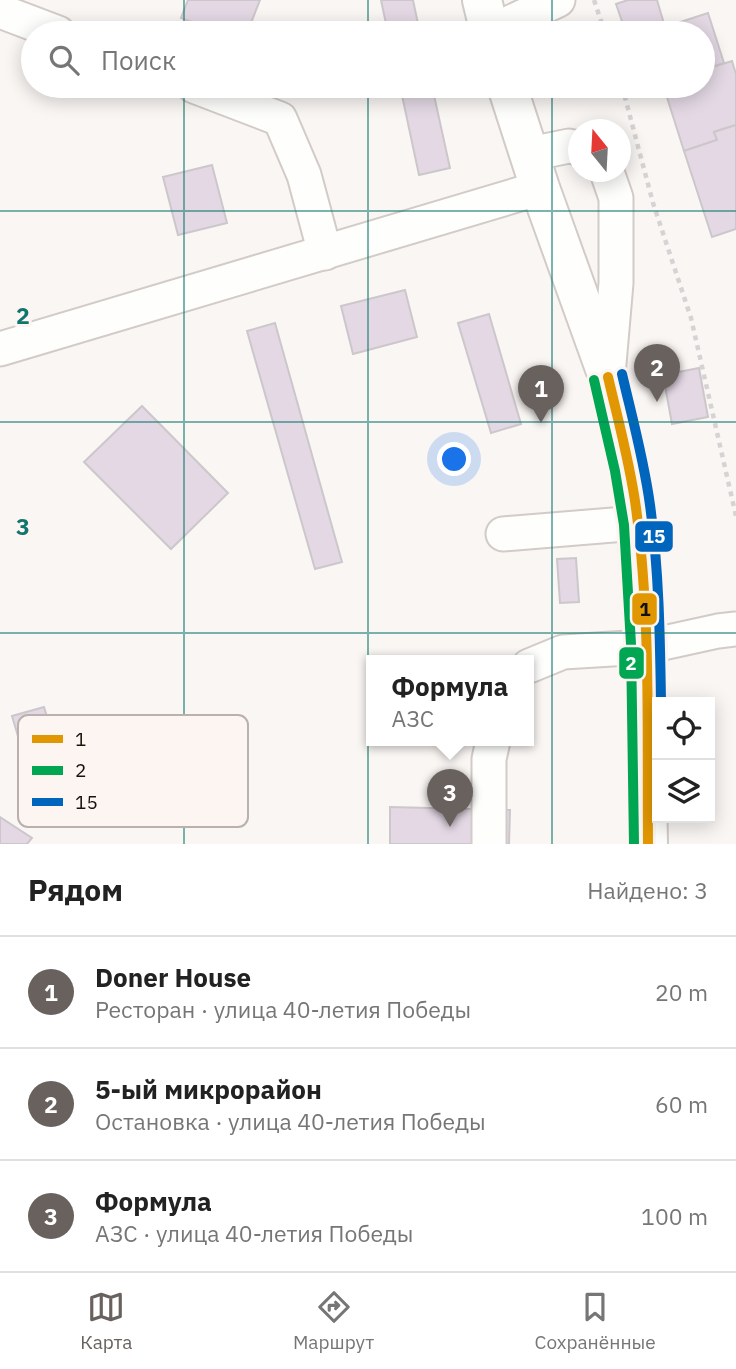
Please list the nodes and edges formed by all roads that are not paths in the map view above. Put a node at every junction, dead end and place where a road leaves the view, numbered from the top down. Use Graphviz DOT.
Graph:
graph roads {
  1 [pos="558,0"];
  2 [pos="0,11"];
  3 [pos="26,21"];
  4 [pos="491,21"];
  5 [pos="225,98"];
  6 [pos="511,98"];
  7 [pos="568,147"];
  8 [pos="535,171"];
  9 [pos="611,182"];
  10 [pos="325,253"];
  11 [pos="0,349"];
  12 [pos="608,377"];
  13 [pos="638,523"];
  14 [pos="503,534"];
  15 [pos="736,629"];
  16 [pos="645,648"];
  17 [pos="534,664"];
  18 [pos="492,746"];
  19 [pos="489,844"];
  20 [pos="648,844"];
  1 -- 4 [label="street"];
  2 -- 3 [label="street"];
  5 -- 10 [label="street"];
  6 -- 8 [label="main road"];
  7 -- 8 [label="street"];
  8 -- 10 [label="street"];
  8 -- 12 [label="main road"];
  9 -- 12 [label="street"];
  10 -- 11 [label="street"];
  12 -- 13 [label="main road"];
  13 -- 14 [label="street"];
  13 -- 16 [label="main road"];
  15 -- 16 [label="street"];
  16 -- 17 [label="street"];
  16 -- 20 [label="main road"];
  18 -- 19 [label="street"];
}
